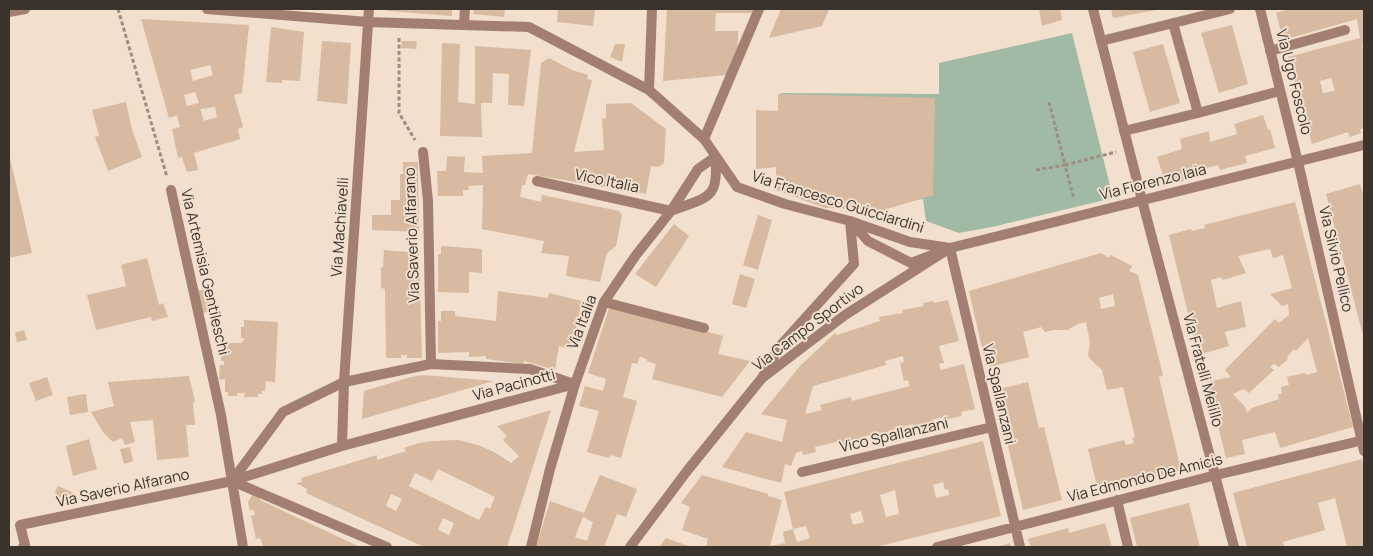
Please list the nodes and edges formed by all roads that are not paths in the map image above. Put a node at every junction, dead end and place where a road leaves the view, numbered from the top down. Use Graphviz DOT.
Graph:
graph roads {
  1 [pos="25,9"];
  2 [pos="207,9"];
  3 [pos="370,9"];
  4 [pos="465,9"];
  5 [pos="652,9"];
  6 [pos="759,9"];
  7 [pos="1093,9"];
  8 [pos="1225,9"];
  9 [pos="1260,9"];
  10 [pos="9,12"];
  11 [pos="368,22"];
  12 [pos="1173,23"];
  13 [pos="464,24"];
  14 [pos="1345,30"];
  15 [pos="1101,40"];
  16 [pos="1270,51"];
  17 [pos="649,90"];
  18 [pos="1280,91"];
  19 [pos="1198,114"];
  20 [pos="1124,131"];
  21 [pos="704,139"];
  22 [pos="1364,146"];
  23 [pos="423,152"];
  24 [pos="715,157"];
  25 [pos="1298,162"];
  26 [pos="537,181"];
  27 [pos="171,190"];
  28 [pos="1142,200"];
  29 [pos="671,211"];
  30 [pos="850,221"];
  31 [pos="950,248"];
  32 [pos="604,302"];
  33 [pos="704,328"];
  34 [pos="431,364"];
  35 [pos="762,378"];
  36 [pos="344,382"];
  37 [pos="575,384"];
  38 [pos="992,428"];
  39 [pos="1363,444"];
  40 [pos="342,446"];
  41 [pos="802,472"];
  42 [pos="1216,475"];
  43 [pos="232,481"];
  44 [pos="1118,500"];
  45 [pos="9,523"];
  46 [pos="20,525"];
  47 [pos="1015,527"];
  48 [pos="23,547"];
  49 [pos="243,547"];
  50 [pos="386,547"];
  51 [pos="531,547"];
  52 [pos="630,547"];
  53 [pos="937,547"];
  54 [pos="1020,547"];
  55 [pos="1128,547"];
  56 [pos="1234,547"];
  1 -- 10 [label="street"];
  2 -- 11 [label="street, Via Francesco Guicciardini"];
  3 -- 11 [label="street, Via Machiavelli"];
  4 -- 13 [label="street"];
  5 -- 17 [label="street"];
  6 -- 21 [label="street"];
  7 -- 15 [label="street, Via Fratelli Melillo"];
  8 -- 12 [label="street"];
  9 -- 16 [label="street, Via Ugo Foscolo"];
  11 -- 13 [label="street, Via Francesco Guicciardini"];
  11 -- 36 [label="street, Via Machiavelli"];
  12 -- 15 [label="street"];
  12 -- 19 [label="street"];
  13 -- 17 [label="street, Via Francesco Guicciardini"];
  14 -- 16 [label="street"];
  15 -- 20 [label="street, Via Fratelli Melillo"];
  16 -- 18 [label="street, Via Ugo Foscolo"];
  17 -- 21 [label="street, Via Francesco Guicciardini"];
  18 -- 19 [label="street"];
  18 -- 25 [label="street, Via Ugo Foscolo"];
  19 -- 20 [label="street"];
  20 -- 28 [label="street, Via Fratelli Melillo"];
  21 -- 24 [label="street, Via Francesco Guicciardini"];
  22 -- 25 [label="street, Via Fiorenzo Iaia"];
  23 -- 34 [label="street, Via Saverio Alfarano"];
  24 -- 29 [label="street, Via Italia"];
  24 -- 29 [label="street"];
  24 -- 30 [label="street, Via Francesco Guicciardini"];
  25 -- 28 [label="street, Via Fiorenzo Iaia"];
  25 -- 39 [label="street, Via Silvio Pellico"];
  26 -- 29 [label="street, Vico Italia"];
  27 -- 43 [label="street, Via Artemisia Gentileschi"];
  28 -- 31 [label="street, Via Fiorenzo Iaia"];
  28 -- 42 [label="street, Via Fratelli Melillo"];
  29 -- 32 [label="street, Via Italia"];
  30 -- 31 [label="street, Via Francesco Guicciardini"];
  30 -- 31 [label="street"];
  30 -- 35 [label="street"];
  31 -- 35 [label="street, Via Campo Sportivo"];
  31 -- 38 [label="street, Via Spallanzani"];
  32 -- 33 [label="street"];
  32 -- 37 [label="street, Via Italia"];
  34 -- 36 [label="street, Via Pacinotti"];
  34 -- 37 [label="street, Via Pacinotti"];
  35 -- 52 [label="street, Via Campo Sportivo"];
  36 -- 40 [label="street, Via Machiavelli"];
  36 -- 43 [label="street, Via Pacinotti"];
  37 -- 40 [label="street, Via Pacinotti"];
  37 -- 51 [label="street, Via Italia"];
  38 -- 41 [label="street, Vico Spallanzani"];
  38 -- 47 [label="street, Via Spallanzani"];
  39 -- 42 [label="street, Via Edmondo De Amicis"];
  40 -- 43 [label="street, Via Pacinotti"];
  42 -- 44 [label="street, Via Edmondo De Amicis"];
  42 -- 56 [label="street, Via Fratelli Melillo"];
  43 -- 46 [label="street, Via Saverio Alfarano"];
  43 -- 49 [label="street, Via Artemisia Gentileschi"];
  43 -- 50 [label="street"];
  44 -- 47 [label="street, Via Edmondo De Amicis"];
  44 -- 55 [label="street"];
  45 -- 46 [label="street, Via Saverio Alfarano"];
  46 -- 48 [label="street"];
  47 -- 53 [label="street, Via Edmondo De Amicis"];
  47 -- 54 [label="street, Via Spallanzani"];
}
